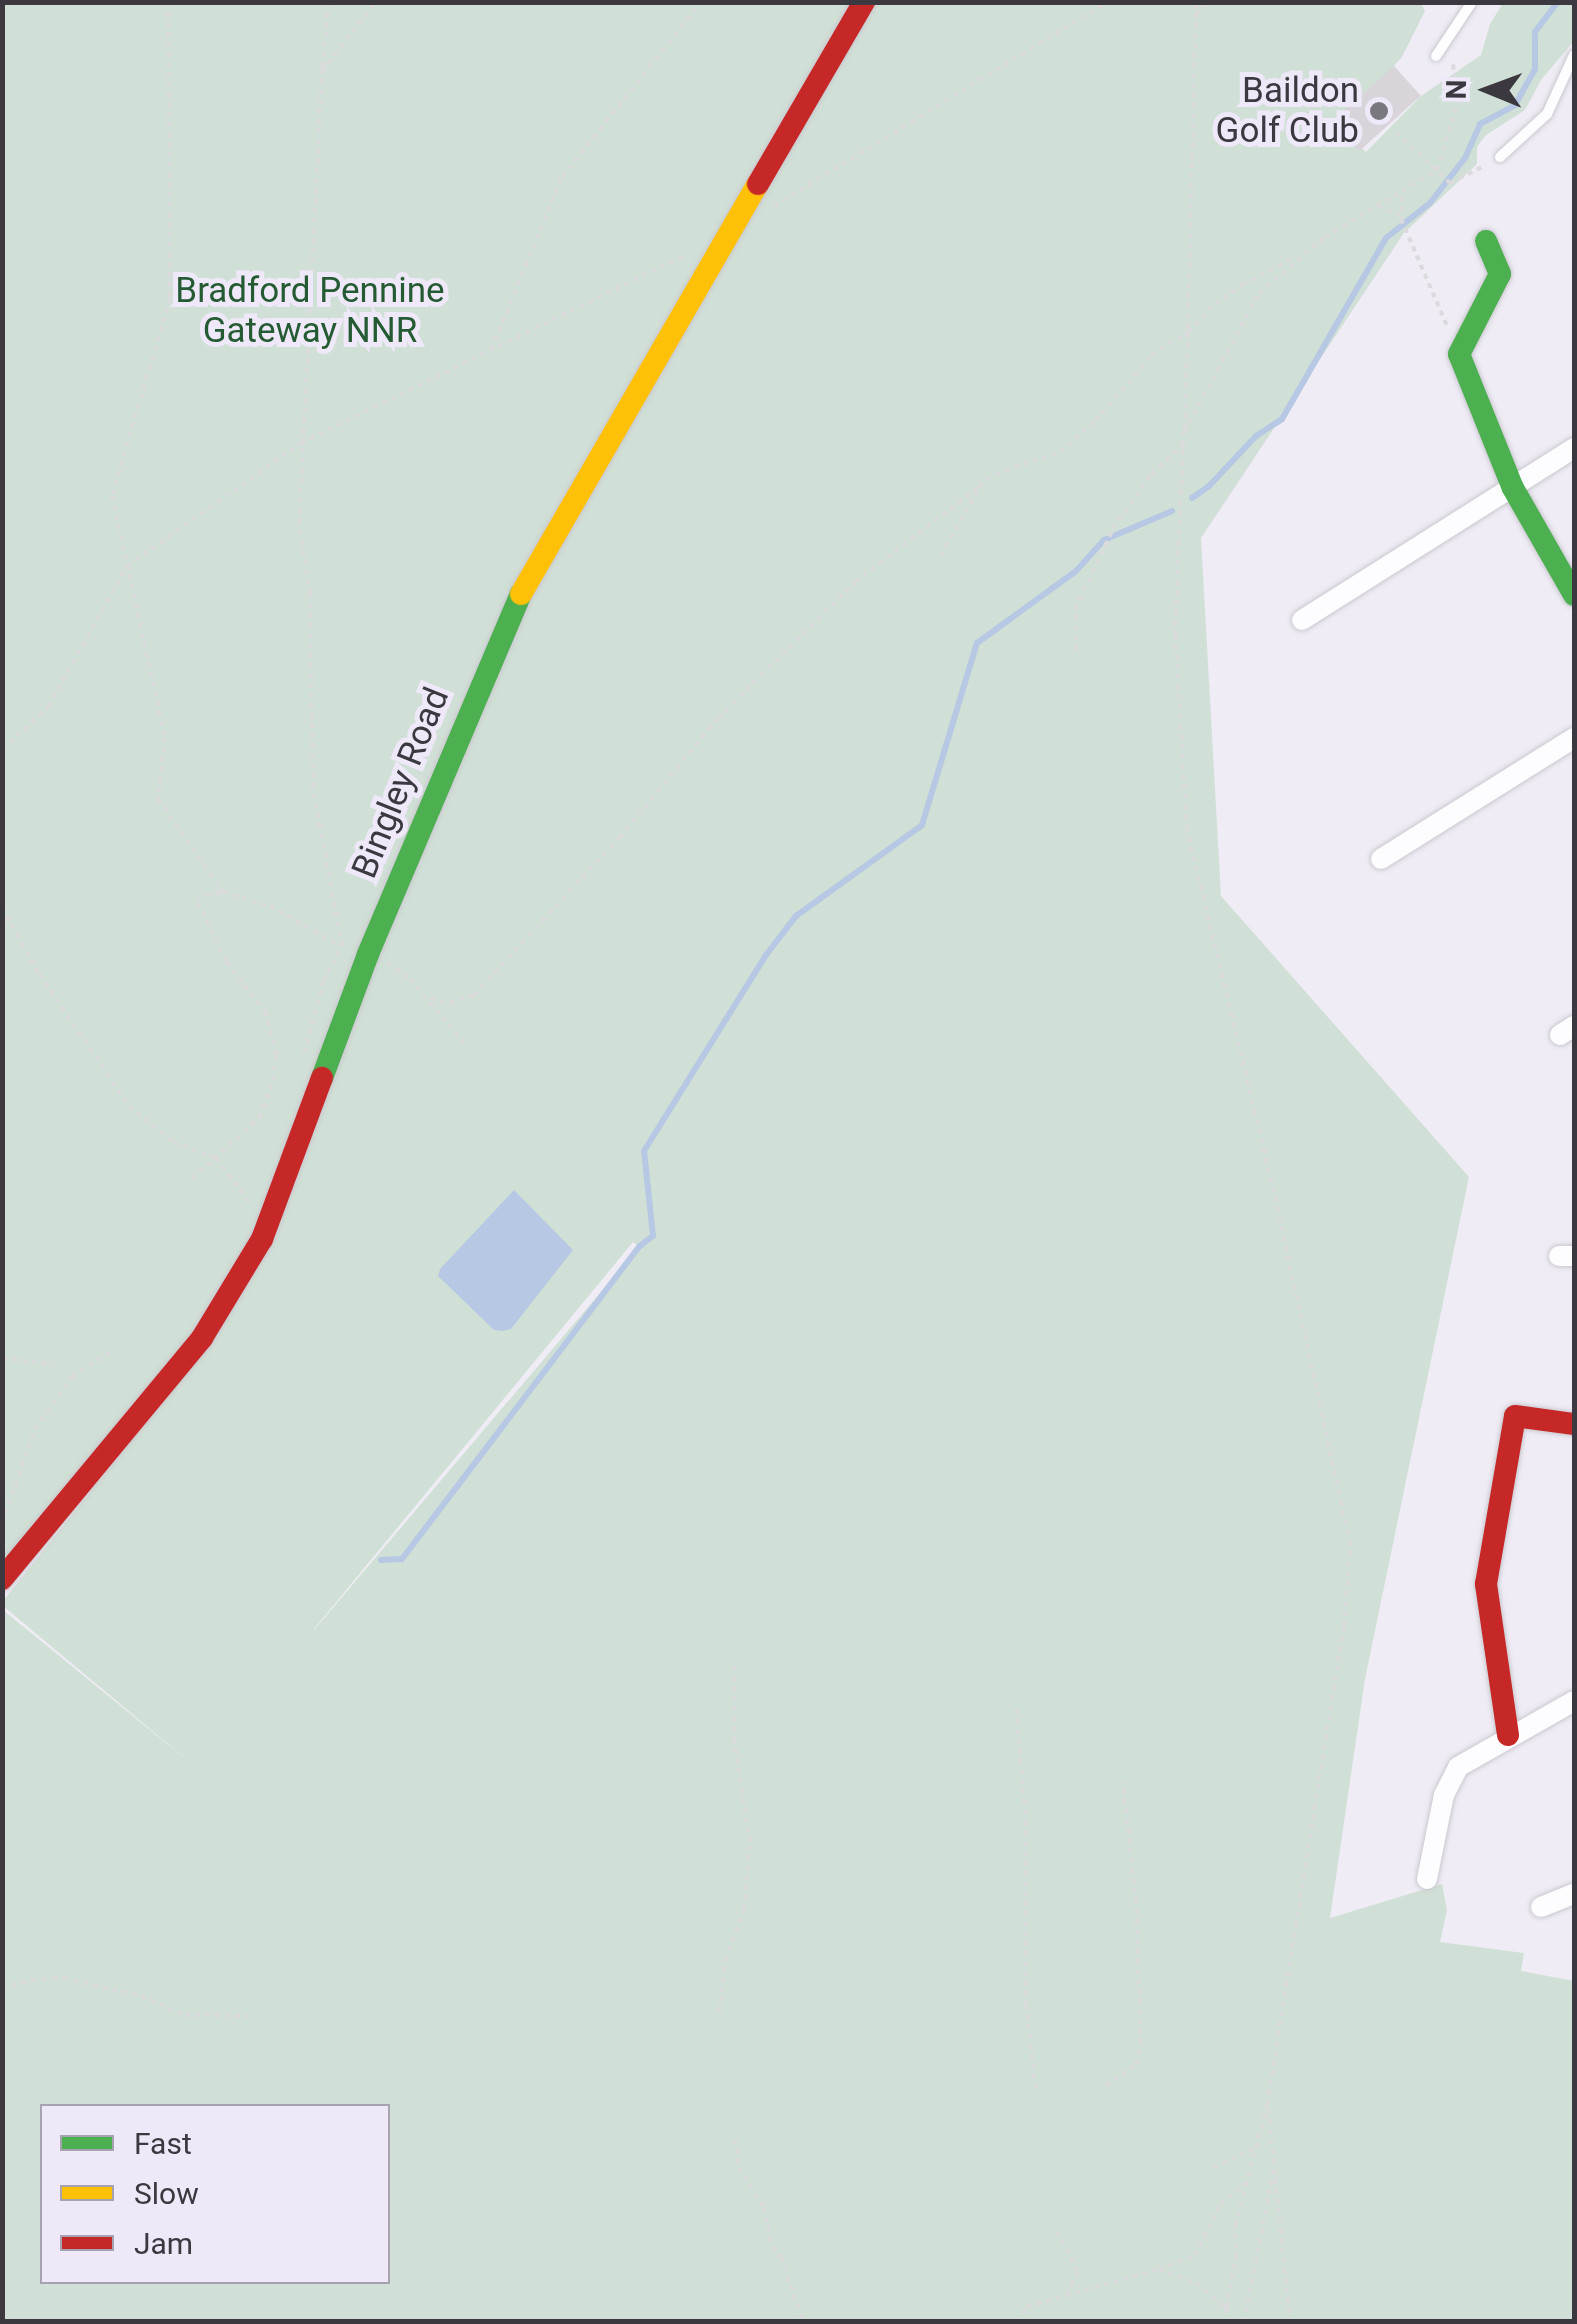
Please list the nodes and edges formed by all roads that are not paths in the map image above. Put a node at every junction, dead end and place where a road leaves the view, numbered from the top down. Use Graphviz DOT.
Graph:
graph roads {
  1 [pos="864,2"];
  2 [pos="1472,2"];
  3 [pos="1574,55"];
  4 [pos="1436,56"];
  5 [pos="1565,72"];
  6 [pos="1574,82"];
  7 [pos="1500,157"];
  8 [pos="1486,241"];
  9 [pos="1574,448"];
  10 [pos="1512,488"];
  11 [pos="1574,595"];
  12 [pos="1302,620"];
  13 [pos="1574,738"];
  14 [pos="1381,859"];
  15 [pos="1574,1424"];
  16 [pos="2,1579"];
  17 [pos="1574,1700"];
  18 [pos="1508,1734"];
  19 [pos="1427,1880"];
  20 [pos="1574,1894"];
  21 [pos="1541,1907"];
  1 -- 16 [label="street, Bingley Road"];
  2 -- 4 [label="lane"];
  3 -- 5 [label="lane"];
  5 -- 6 [label="lane"];
  5 -- 7 [label="lane"];
  8 -- 10 [label="street"];
  9 -- 10 [label="street"];
  10 -- 11 [label="street"];
  10 -- 12 [label="street"];
  13 -- 14 [label="street"];
  15 -- 18 [label="street"];
  17 -- 18 [label="street"];
  18 -- 19 [label="street"];
  20 -- 21 [label="street"];
}
